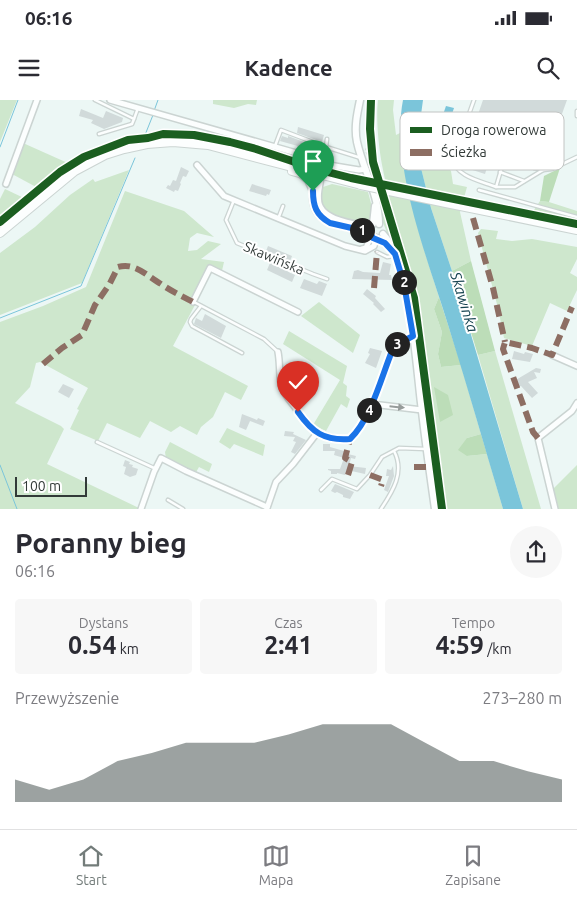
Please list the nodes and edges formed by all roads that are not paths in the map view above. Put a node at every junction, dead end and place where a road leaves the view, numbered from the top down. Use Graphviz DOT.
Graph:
graph roads {
  1 [pos="37,100"];
  2 [pos="95,100"];
  3 [pos="110,100"];
  4 [pos="360,100"];
  5 [pos="474,100"];
  6 [pos="138,108"];
  7 [pos="577,111"];
  8 [pos="470,112"];
  9 [pos="577,116"];
  10 [pos="134,119"];
  11 [pos="99,134"];
  12 [pos="327,139"];
  13 [pos="274,147"];
  14 [pos="326,147"];
  15 [pos="242,154"];
  16 [pos="324,154"];
  17 [pos="577,156"];
  18 [pos="362,158"];
  19 [pos="564,163"];
  20 [pos="197,165"];
  21 [pos="368,170"];
  22 [pos="458,170"];
  23 [pos="543,170"];
  24 [pos="500,172"];
  25 [pos="301,174"];
  26 [pos="320,175"];
  27 [pos="524,182"];
  28 [pos="6,184"];
  29 [pos="496,187"];
  30 [pos="479,190"];
  31 [pos="313,191"];
  32 [pos="234,200"];
  33 [pos="283,206"];
  34 [pos="577,217"];
  35 [pos="278,219"];
  36 [pos="577,230"];
  37 [pos="375,232"];
  38 [pos="0,233"];
  39 [pos="377,252"];
  40 [pos="397,254"];
  41 [pos="327,278"];
  42 [pos="192,302"];
  43 [pos="200,306"];
  44 [pos="298,312"];
  45 [pos="413,336"];
  46 [pos="278,352"];
  47 [pos="242,353"];
  48 [pos="552,355"];
  49 [pos="577,366"];
  50 [pos="577,403"];
  51 [pos="372,404"];
  52 [pos="422,410"];
  53 [pos="317,433"];
  54 [pos="97,442"];
  55 [pos="427,449"];
  56 [pos="393,450"];
  57 [pos="156,469"];
  58 [pos="322,490"];
  59 [pos="168,500"];
  60 [pos="267,508"];
  61 [pos="141,509"];
  62 [pos="183,509"];
  63 [pos="381,509"];
  64 [pos="435,509"];
  65 [pos="555,509"];
  1 -- 28 [label="street"];
  2 -- 10 [label="lane"];
  3 -- 6 [label="street"];
  4 -- 18 [label="street"];
  5 -- 8 [label="lane"];
  6 -- 10 [label="lane"];
  6 -- 13 [label="street"];
  7 -- 9 [label="lane"];
  10 -- 11 [label="lane"];
  12 -- 14 [label="lane"];
  13 -- 14 [label="lane"];
  13 -- 21 [label="street"];
  14 -- 16 [label="lane"];
  14 -- 18 [label="lane"];
  15 -- 25 [label="main road"];
  15 -- 26 [label="main road"];
  15 -- 38 [label="main road"];
  17 -- 19 [label="lane"];
  18 -- 21 [label="street"];
  20 -- 32 [label="street"];
  21 -- 37 [label="street"];
  22 -- 29 [label="lane"];
  23 -- 27 [label="lane"];
  24 -- 27 [label="lane"];
  24 -- 29 [label="lane"];
  25 -- 26 [label="main road"];
  25 -- 31 [label="street"];
  26 -- 31 [label="street"];
  26 -- 36 [label="main road, bridge"];
  26 -- 37 [label="street"];
  27 -- 29 [label="lane"];
  30 -- 34 [label="lane"];
  31 -- 37 [label="street"];
  32 -- 35 [label="street"];
  32 -- 41 [label="lane, Skawińska"];
  33 -- 35 [label="lane"];
  35 -- 37 [label="street"];
  37 -- 40 [label="street"];
  39 -- 40 [label="lane"];
  40 -- 45 [label="street"];
  42 -- 43 [label="lane"];
  42 -- 44 [label="street"];
  43 -- 46 [label="lane"];
  43 -- 47 [label="lane"];
  45 -- 51 [label="street"];
  45 -- 52 [label="street"];
  46 -- 53 [label="street"];
  48 -- 49 [label="street"];
  50 -- 65 [label="street"];
  51 -- 52 [label="street, one-way"];
  51 -- 53 [label="street"];
  52 -- 55 [label="street"];
  53 -- 60 [label="street"];
  54 -- 57 [label="lane"];
  55 -- 56 [label="lane"];
  55 -- 64 [label="street"];
  56 -- 58 [label="lane"];
  56 -- 63 [label="lane"];
  57 -- 60 [label="street"];
  57 -- 61 [label="street"];
  59 -- 62 [label="lane"];
}
